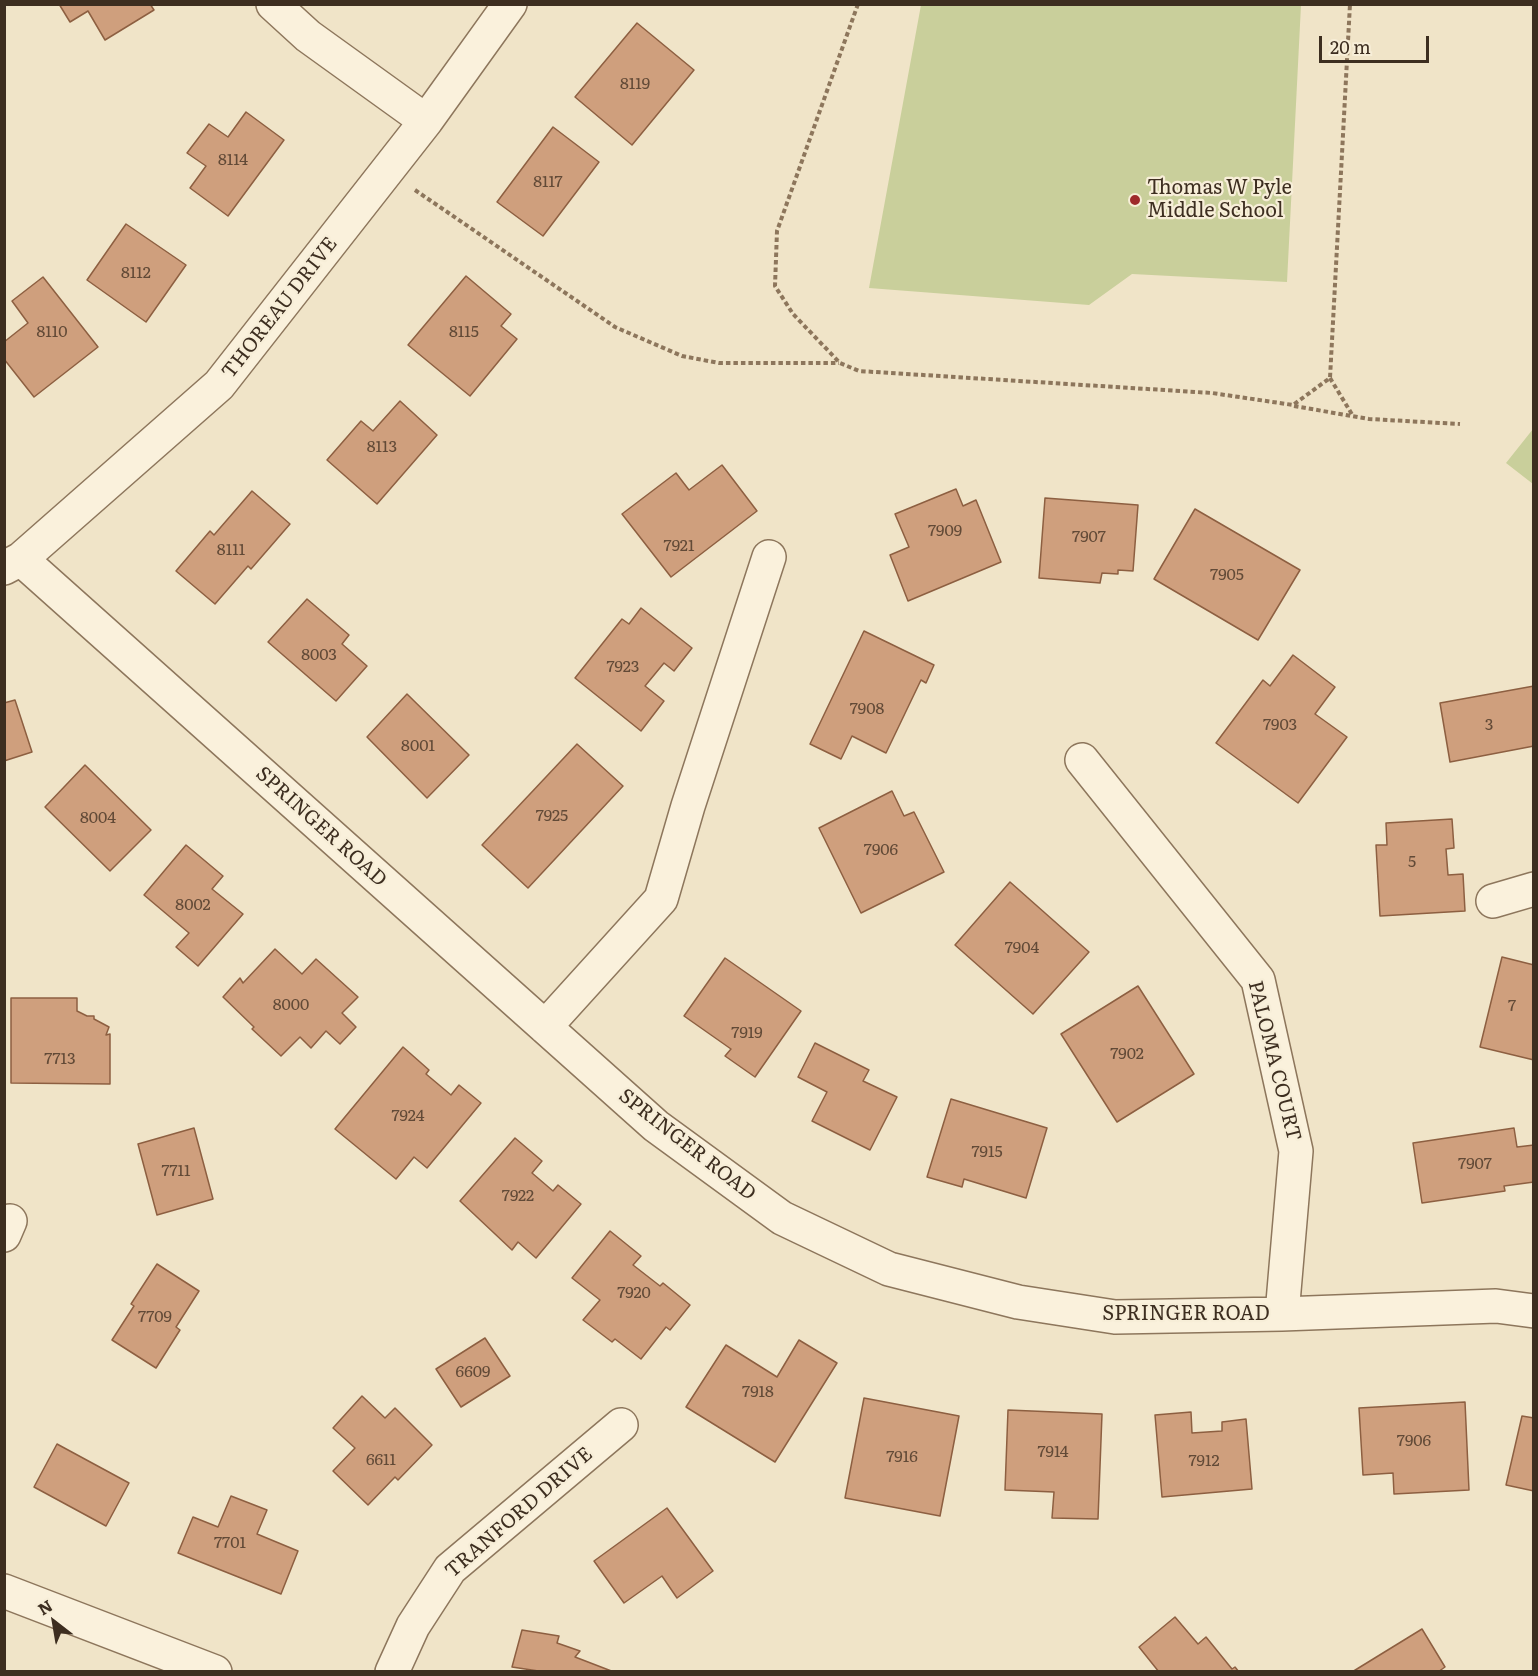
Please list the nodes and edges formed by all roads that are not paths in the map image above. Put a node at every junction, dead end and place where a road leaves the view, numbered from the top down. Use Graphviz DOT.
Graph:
graph roads {
  1 [pos="273,4"];
  2 [pos="510,4"];
  3 [pos="426,121"];
  4 [pos="769,557"];
  5 [pos="13,563"];
  6 [pos="1082,760"];
  7 [pos="1533,889"];
  8 [pos="1493,901"];
  9 [pos="545,1027"];
  10 [pos="1533,1311"];
  11 [pos="1282,1314"];
  12 [pos="621,1425"];
  13 [pos="4,1591"];
  14 [pos="214,1671"];
  15 [pos="392,1671"];
  1 -- 3 [label="street"];
  2 -- 3 [label="street, THOREAU DRIVE"];
  3 -- 5 [label="street, THOREAU DRIVE"];
  4 -- 9 [label="street"];
  5 -- 9 [label="street, SPRINGER ROAD"];
  6 -- 11 [label="street, PALOMA COURT"];
  7 -- 8 [label="street"];
  9 -- 11 [label="street, SPRINGER ROAD"];
  10 -- 11 [label="street, SPRINGER ROAD"];
  12 -- 15 [label="street, TRANFORD DRIVE"];
  13 -- 14 [label="street"];
}
